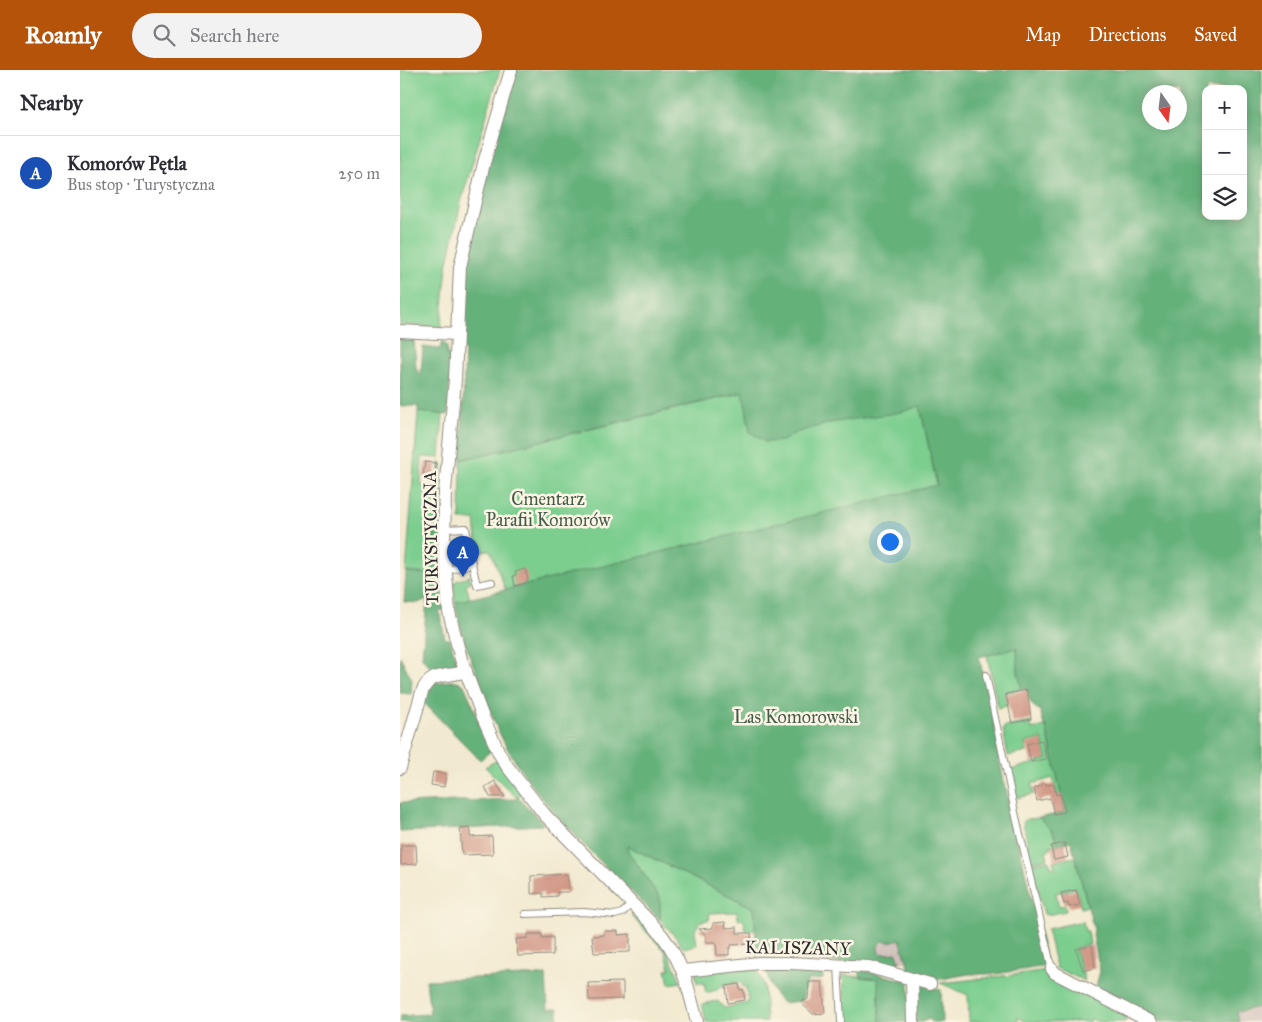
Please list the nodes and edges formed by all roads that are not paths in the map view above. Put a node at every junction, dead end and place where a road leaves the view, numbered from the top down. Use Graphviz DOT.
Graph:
graph roads {
  1 [pos="511,70"];
  2 [pos="400,331"];
  3 [pos="456,334"];
  4 [pos="444,529"];
  5 [pos="472,564"];
  6 [pos="445,570"];
  7 [pos="492,582"];
  8 [pos="466,671"];
  9 [pos="986,674"];
  10 [pos="400,768"];
  11 [pos="632,904"];
  12 [pos="525,914"];
  13 [pos="838,965"];
  14 [pos="1052,969"];
  15 [pos="683,970"];
  16 [pos="912,979"];
  17 [pos="930,984"];
  18 [pos="697,1022"];
  19 [pos="841,1022"];
  20 [pos="913,1022"];
  21 [pos="1151,1022"];
  1 -- 3 [label="street, TURYSTYCZNA"];
  2 -- 3 [label="street"];
  3 -- 4 [label="street, TURYSTYCZNA"];
  4 -- 5 [label="lane"];
  4 -- 6 [label="street, TURYSTYCZNA"];
  5 -- 6 [label="lane"];
  5 -- 7 [label="lane"];
  6 -- 8 [label="street, TURYSTYCZNA"];
  8 -- 10 [label="street"];
  8 -- 11 [label="street, TURYSTYCZNA"];
  9 -- 14 [label="lane"];
  11 -- 12 [label="lane"];
  11 -- 15 [label="street, TURYSTYCZNA"];
  13 -- 15 [label="street, KALISZANY"];
  13 -- 16 [label="street, KALISZANY"];
  13 -- 19 [label="lane"];
  14 -- 21 [label="street"];
  15 -- 18 [label="street, TURYSTYCZNA"];
  16 -- 17 [label="street, KALISZANY"];
  16 -- 20 [label="street"];
}
